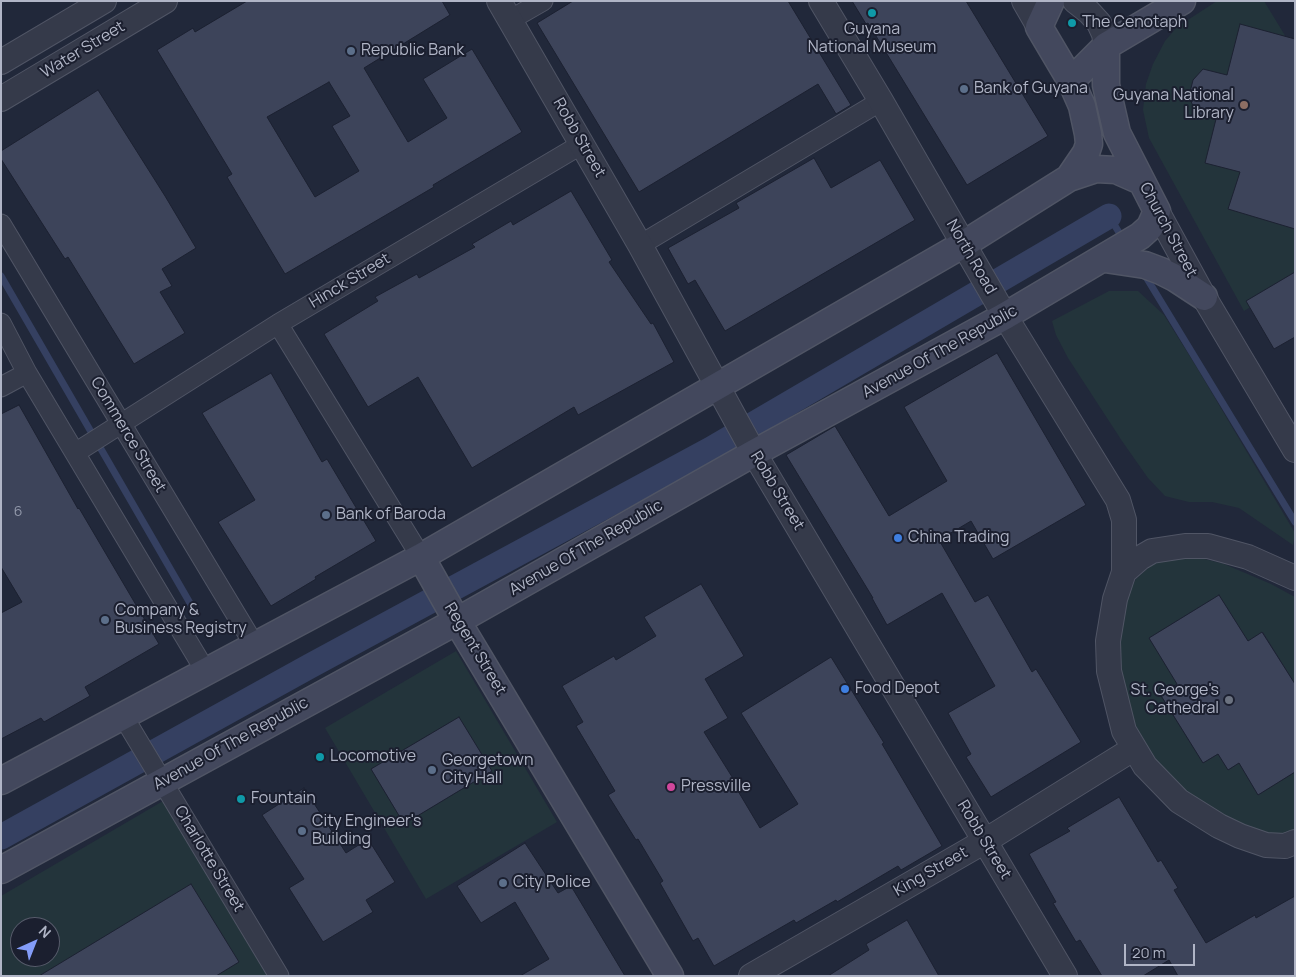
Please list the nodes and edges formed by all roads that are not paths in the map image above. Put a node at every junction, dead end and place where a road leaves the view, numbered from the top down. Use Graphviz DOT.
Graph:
graph roads {
  1 [pos="165,1"];
  2 [pos="542,1"];
  3 [pos="820,1"];
  4 [pos="1024,1"];
  5 [pos="1051,1"];
  6 [pos="1074,1"];
  7 [pos="1182,1"];
  8 [pos="100,4"];
  9 [pos="505,11"];
  10 [pos="1040,27"];
  11 [pos="109,34"];
  12 [pos="1106,46"];
  13 [pos="1,62"];
  14 [pos="1071,82"];
  15 [pos="1,99"];
  16 [pos="881,101"];
  17 [pos="582,144"];
  18 [pos="1070,178"];
  19 [pos="1141,181"];
  20 [pos="1156,211"];
  21 [pos="1,224"];
  22 [pos="640,245"];
  23 [pos="966,249"];
  24 [pos="1105,259"];
  25 [pos="1204,298"];
  26 [pos="1002,310"];
  27 [pos="1,322"];
  28 [pos="278,324"];
  29 [pos="27,373"];
  30 [pos="1,387"];
  31 [pos="722,396"];
  32 [pos="121,422"];
  33 [pos="749,444"];
  34 [pos="1295,450"];
  35 [pos="75,453"];
  36 [pos="425,564"];
  37 [pos="1124,572"];
  38 [pos="1295,578"];
  39 [pos="453,613"];
  40 [pos="255,646"];
  41 [pos="206,672"];
  42 [pos="123,716"];
  43 [pos="1133,749"];
  44 [pos="157,773"];
  45 [pos="1,781"];
  46 [pos="985,841"];
  47 [pos="1291,847"];
  48 [pos="1,870"];
  49 [pos="279,976"];
  50 [pos="670,976"];
  51 [pos="751,976"];
  52 [pos="1065,976"];
  1 -- 11 [label="street, Water Street"];
  2 -- 9 [label="street"];
  3 -- 16 [label="street, North Road"];
  4 -- 10 [label="street"];
  5 -- 10 [label="main road"];
  6 -- 12 [label="street, Church Street"];
  7 -- 12 [label="main road"];
  8 -- 11 [label="street"];
  8 -- 13 [label="street, Water Street"];
  9 -- 17 [label="street, Robb Street"];
  10 -- 14 [label="main road"];
  11 -- 15 [label="street, Water Street"];
  12 -- 14 [label="main road"];
  12 -- 19 [label="main road, Church Street"];
  14 -- 18 [label="main road"];
  16 -- 22 [label="street"];
  16 -- 23 [label="street, North Road"];
  17 -- 22 [label="street, Robb Street"];
  17 -- 28 [label="street, Hinck Street"];
  18 -- 19 [label="main road"];
  18 -- 23 [label="main road"];
  19 -- 20 [label="main road, Church Street"];
  20 -- 24 [label="main road, Avenue Of The Republic"];
  20 -- 25 [label="street, Church Street"];
  21 -- 32 [label="street, Commerce Street"];
  22 -- 31 [label="street, Robb Street"];
  23 -- 26 [label="street, North Road"];
  23 -- 31 [label="main road"];
  24 -- 25 [label="main road"];
  24 -- 26 [label="main road, Avenue Of The Republic"];
  25 -- 34 [label="street, Church Street"];
  26 -- 33 [label="main road, Avenue Of The Republic"];
  26 -- 37 [label="street, North Road"];
  27 -- 29 [label="street"];
  28 -- 32 [label="street, Hinck Street"];
  28 -- 36 [label="street, Regent Street"];
  29 -- 30 [label="street"];
  29 -- 35 [label="street"];
  31 -- 33 [label="street, Robb Street"];
  31 -- 36 [label="main road"];
  32 -- 35 [label="street, Hinck Street"];
  32 -- 40 [label="street, Commerce Street"];
  33 -- 39 [label="main road, Avenue Of The Republic"];
  33 -- 46 [label="street, Robb Street"];
  35 -- 41 [label="street"];
  36 -- 39 [label="main road, Regent Street"];
  36 -- 40 [label="main road"];
  37 -- 38 [label="street"];
  37 -- 43 [label="street"];
  39 -- 44 [label="main road, Avenue Of The Republic"];
  39 -- 50 [label="main road, Regent Street"];
  40 -- 41 [label="main road"];
  41 -- 42 [label="main road"];
  42 -- 44 [label="street, Charlotte Street"];
  42 -- 45 [label="main road"];
  43 -- 46 [label="street, King Street"];
  43 -- 47 [label="street"];
  44 -- 48 [label="main road, Avenue Of The Republic"];
  44 -- 49 [label="street, Charlotte Street"];
  46 -- 51 [label="street, King Street"];
  46 -- 52 [label="street, Robb Street"];
}
